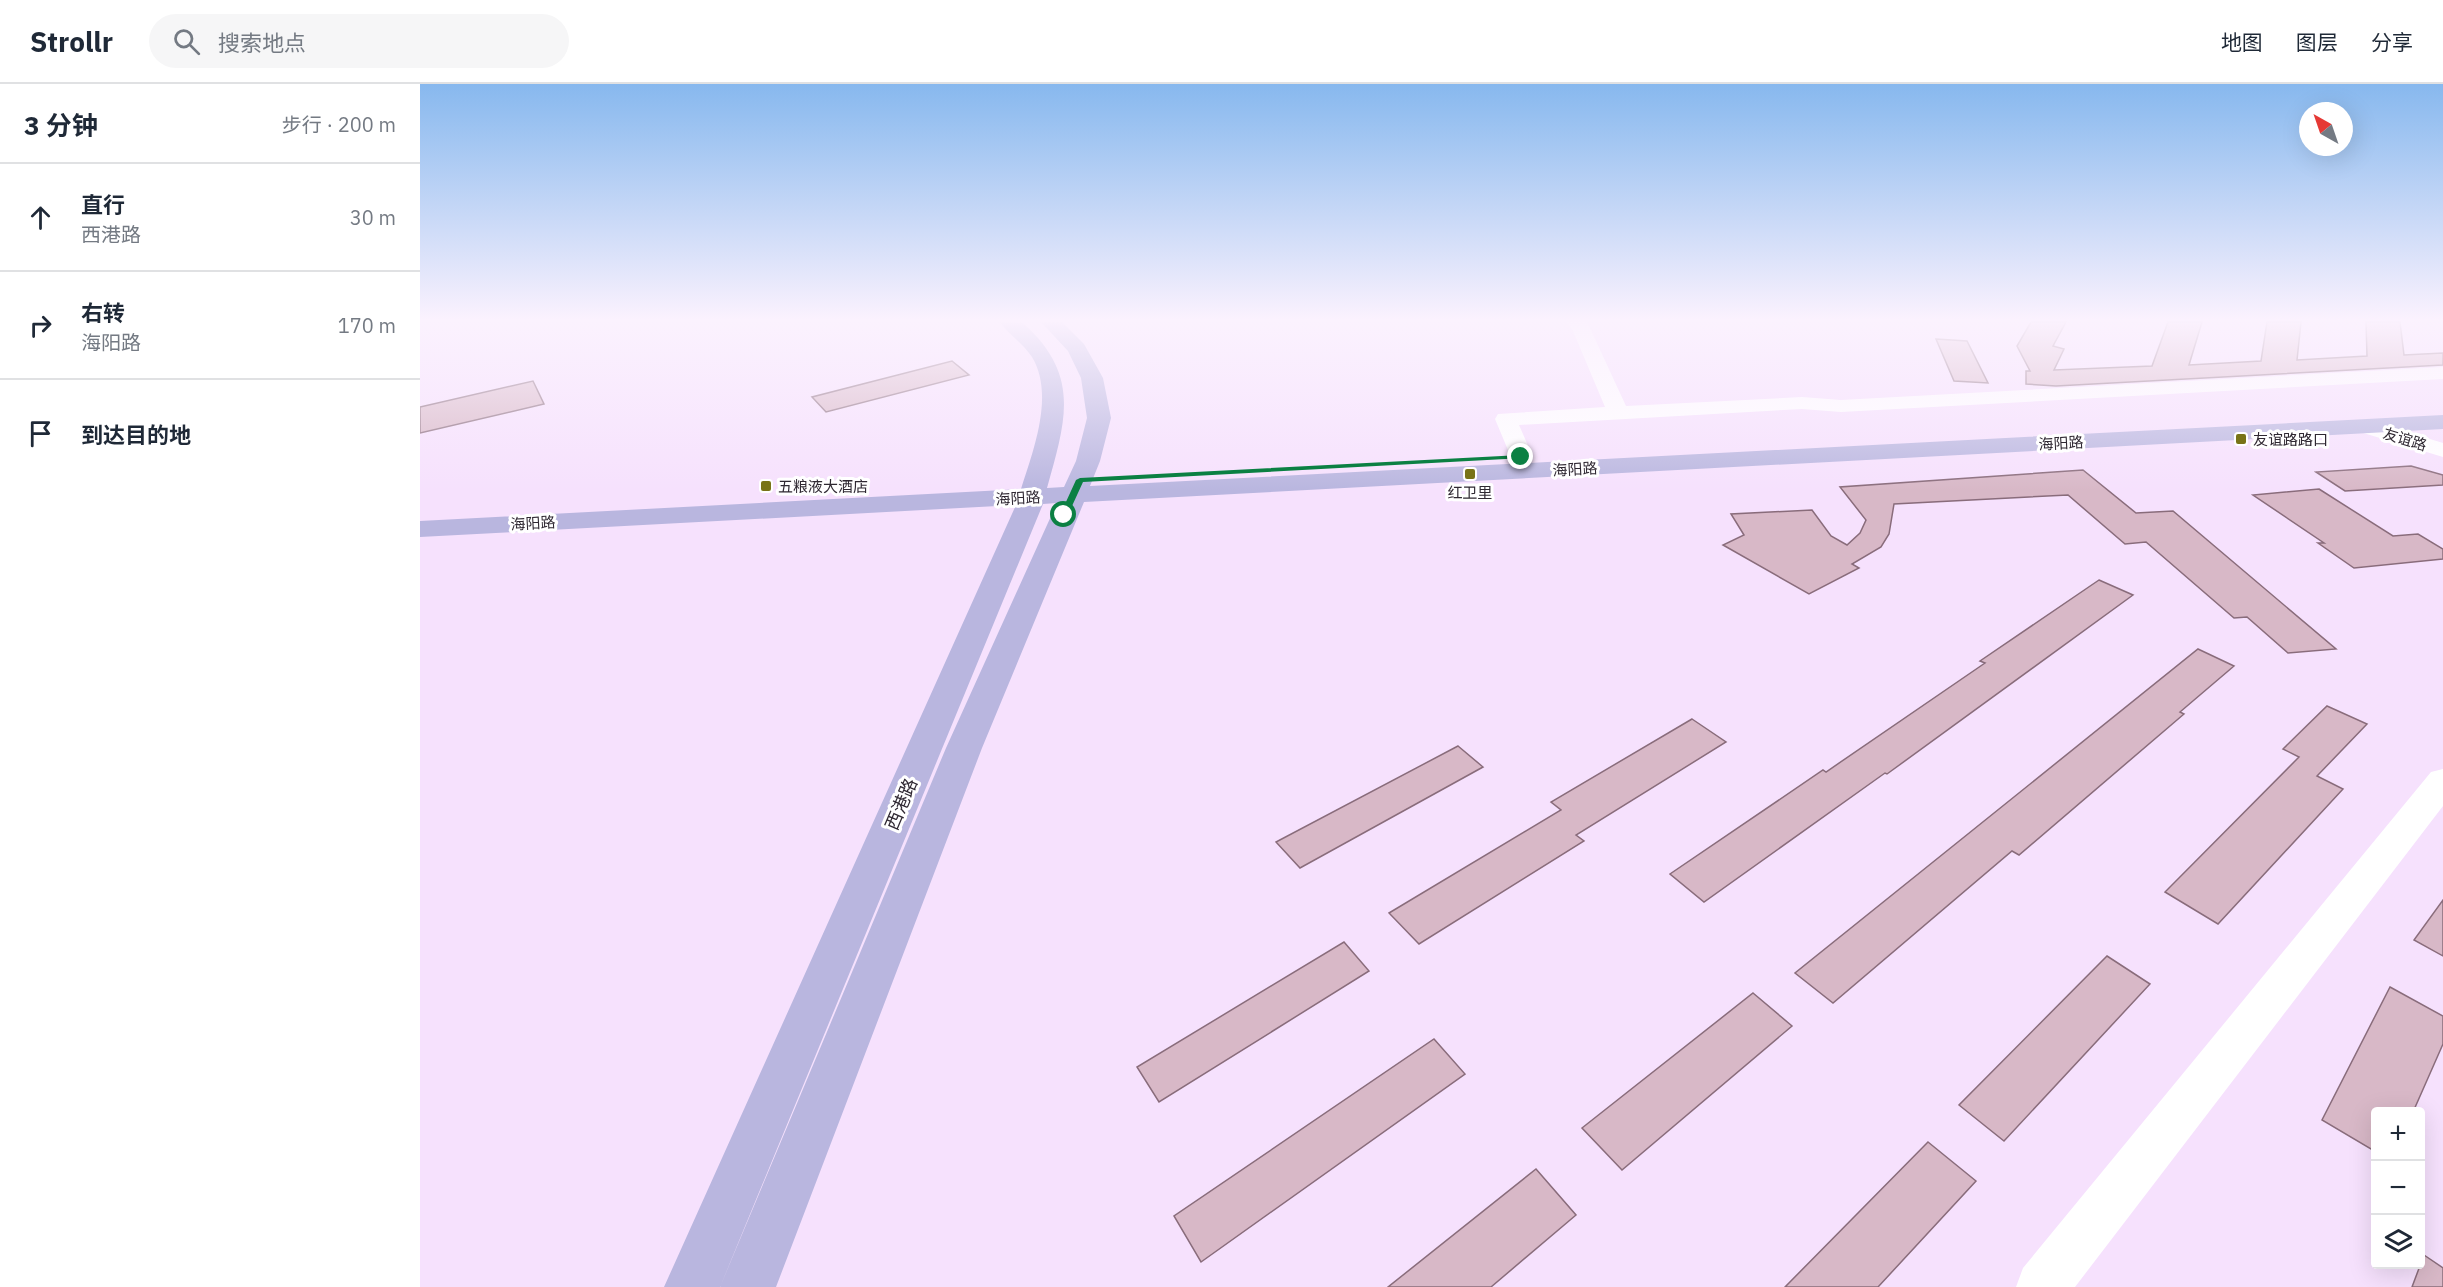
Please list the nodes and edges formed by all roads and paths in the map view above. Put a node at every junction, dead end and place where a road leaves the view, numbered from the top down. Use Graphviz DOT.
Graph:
graph roads {
  1 [pos="1051,378"];
  2 [pos="1092,378"];
  3 [pos="1603,378"];
  4 [pos="2349,378"];
  5 [pos="2443,408"];
  6 [pos="1618,413"];
  7 [pos="2443,422"];
  8 [pos="2368,427"];
  9 [pos="2443,450"];
  10 [pos="1521,457"];
  11 [pos="1077,487"];
  12 [pos="1034,490"];
  13 [pos="420,515"];
  14 [pos="420,529"];
  15 [pos="2443,781"];
  16 [pos="692,1287"];
  17 [pos="748,1287"];
  18 [pos="2042,1287"];
  1 -- 12 [label="main road, 西港路"];
  2 -- 11 [label="main road, 西港路"];
  3 -- 6 [label="street"];
  4 -- 6 [label="street"];
  5 -- 10 [label="main road, 海阳路"];
  6 -- 10 [label="street"];
  7 -- 8 [label="main road, 海阳路"];
  8 -- 9 [label="street, 友谊路"];
  8 -- 11 [label="main road, 海阳路"];
  10 -- 11 [label="main road, 海阳路"];
  11 -- 12 [label="main road, 海阳路"];
  11 -- 17 [label="main road, 西港路"];
  12 -- 13 [label="main road, 海阳路"];
  12 -- 14 [label="main road, 海阳路"];
  12 -- 16 [label="main road, 西港路"];
  15 -- 18 [label="street"];
}
